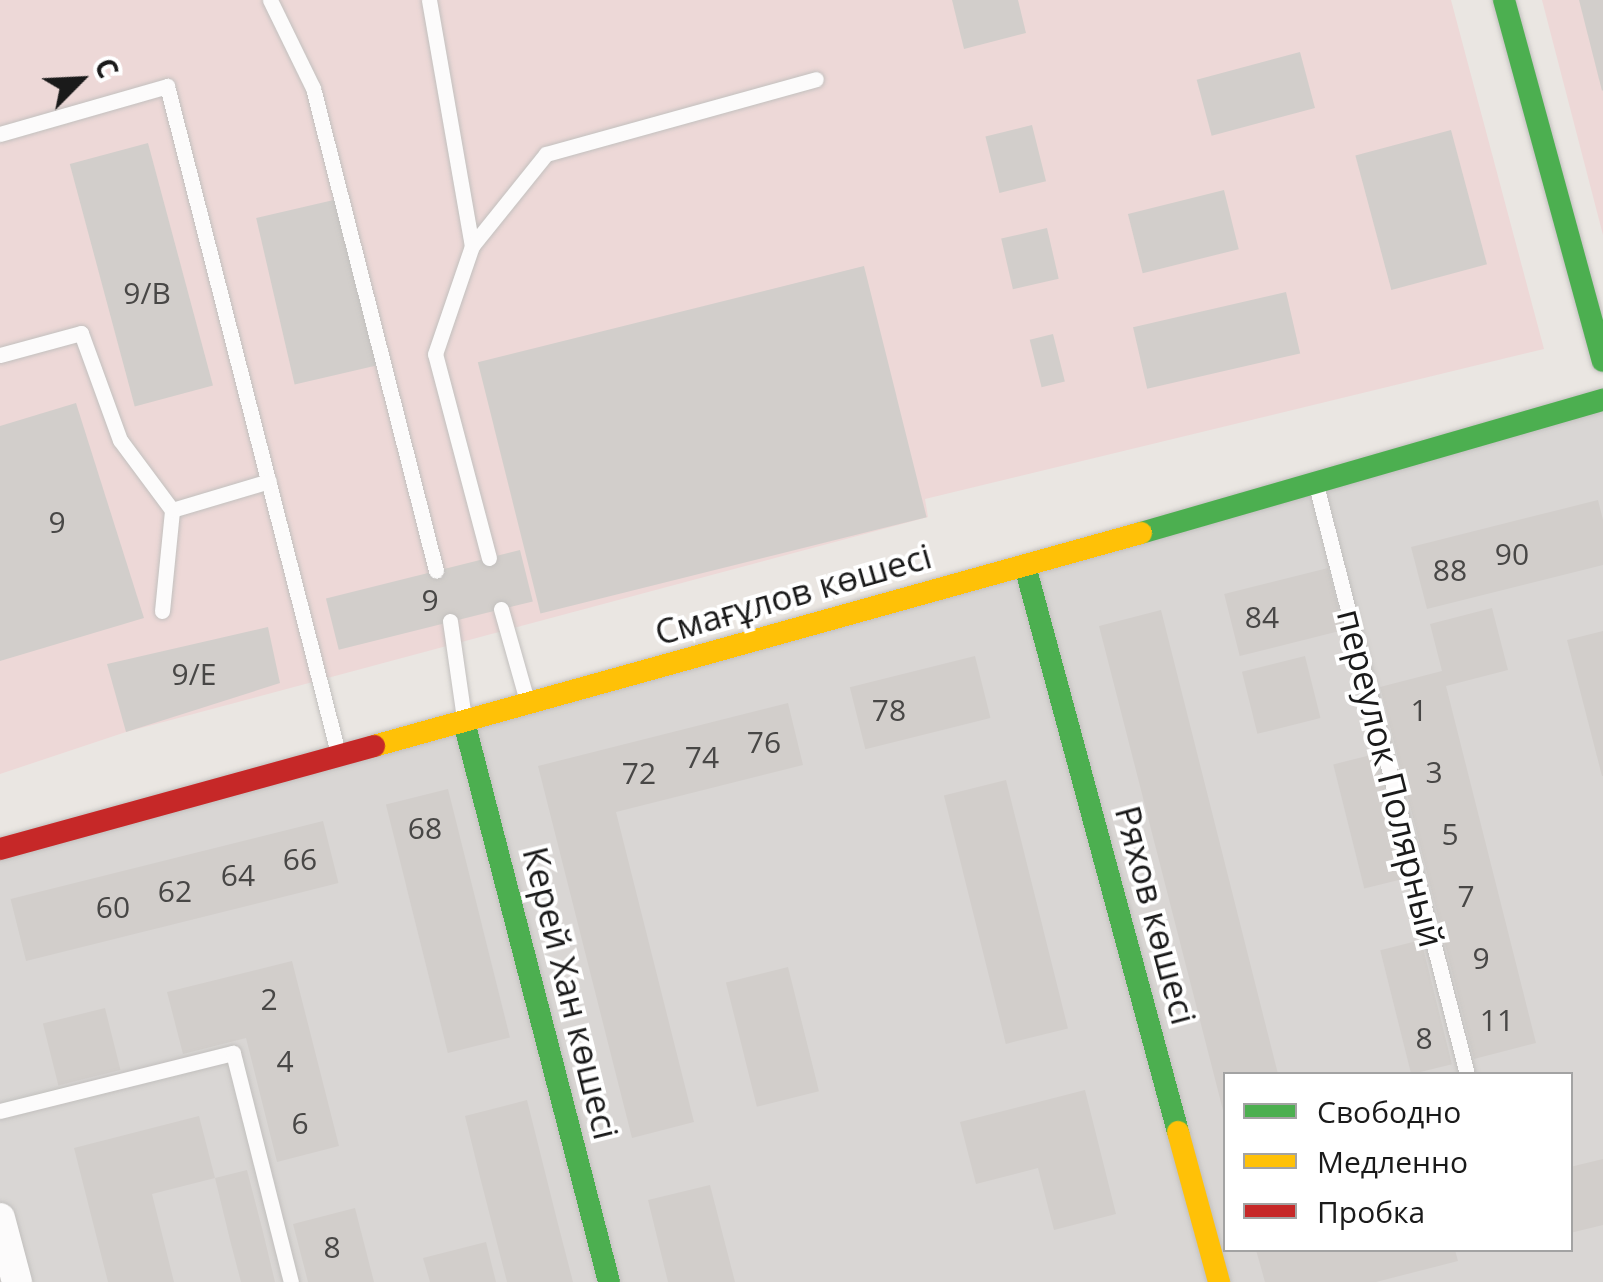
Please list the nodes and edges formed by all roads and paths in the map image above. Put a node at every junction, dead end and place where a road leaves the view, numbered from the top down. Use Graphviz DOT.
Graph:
graph roads {
  1 [pos="270,0"];
  2 [pos="429,0"];
  3 [pos="1504,0"];
  4 [pos="816,80"];
  5 [pos="0,134"];
  6 [pos="472,246"];
  7 [pos="0,354"];
  8 [pos="1603,361"];
  9 [pos="1603,400"];
  10 [pos="268,481"];
  11 [pos="1315,481"];
  12 [pos="172,510"];
  13 [pos="488,558"];
  14 [pos="1025,566"];
  15 [pos="436,571"];
  16 [pos="501,608"];
  17 [pos="162,611"];
  18 [pos="450,621"];
  19 [pos="528,704"];
  20 [pos="464,722"];
  21 [pos="339,756"];
  22 [pos="0,849"];
  23 [pos="1466,1072"];
  24 [pos="0,1111"];
  25 [pos="0,1218"];
  26 [pos="17,1282"];
  27 [pos="292,1282"];
  28 [pos="609,1282"];
  29 [pos="1218,1282"];
  1 -- 15 [label="lane"];
  2 -- 6 [label="lane"];
  3 -- 8 [label="street"];
  4 -- 6 [label="lane"];
  5 -- 10 [label="lane"];
  6 -- 13 [label="lane"];
  7 -- 12 [label="lane"];
  9 -- 11 [label="street, Смағұлов көшесі"];
  10 -- 12 [label="lane"];
  10 -- 21 [label="lane"];
  11 -- 14 [label="street, Смағұлов көшесі"];
  11 -- 23 [label="lane, переулок Полярный"];
  12 -- 17 [label="lane"];
  14 -- 19 [label="street, Смағұлов көшесі"];
  14 -- 29 [label="street, Ряхов көшесі"];
  16 -- 19 [label="lane"];
  18 -- 20 [label="lane"];
  19 -- 20 [label="street, Смағұлов көшесі"];
  20 -- 21 [label="street, Смағұлов көшесі"];
  20 -- 28 [label="street, Керей Хан көшесі"];
  21 -- 22 [label="street, Смағұлов көшесі"];
  24 -- 27 [label="lane"];
  25 -- 26 [label="street"];
}
